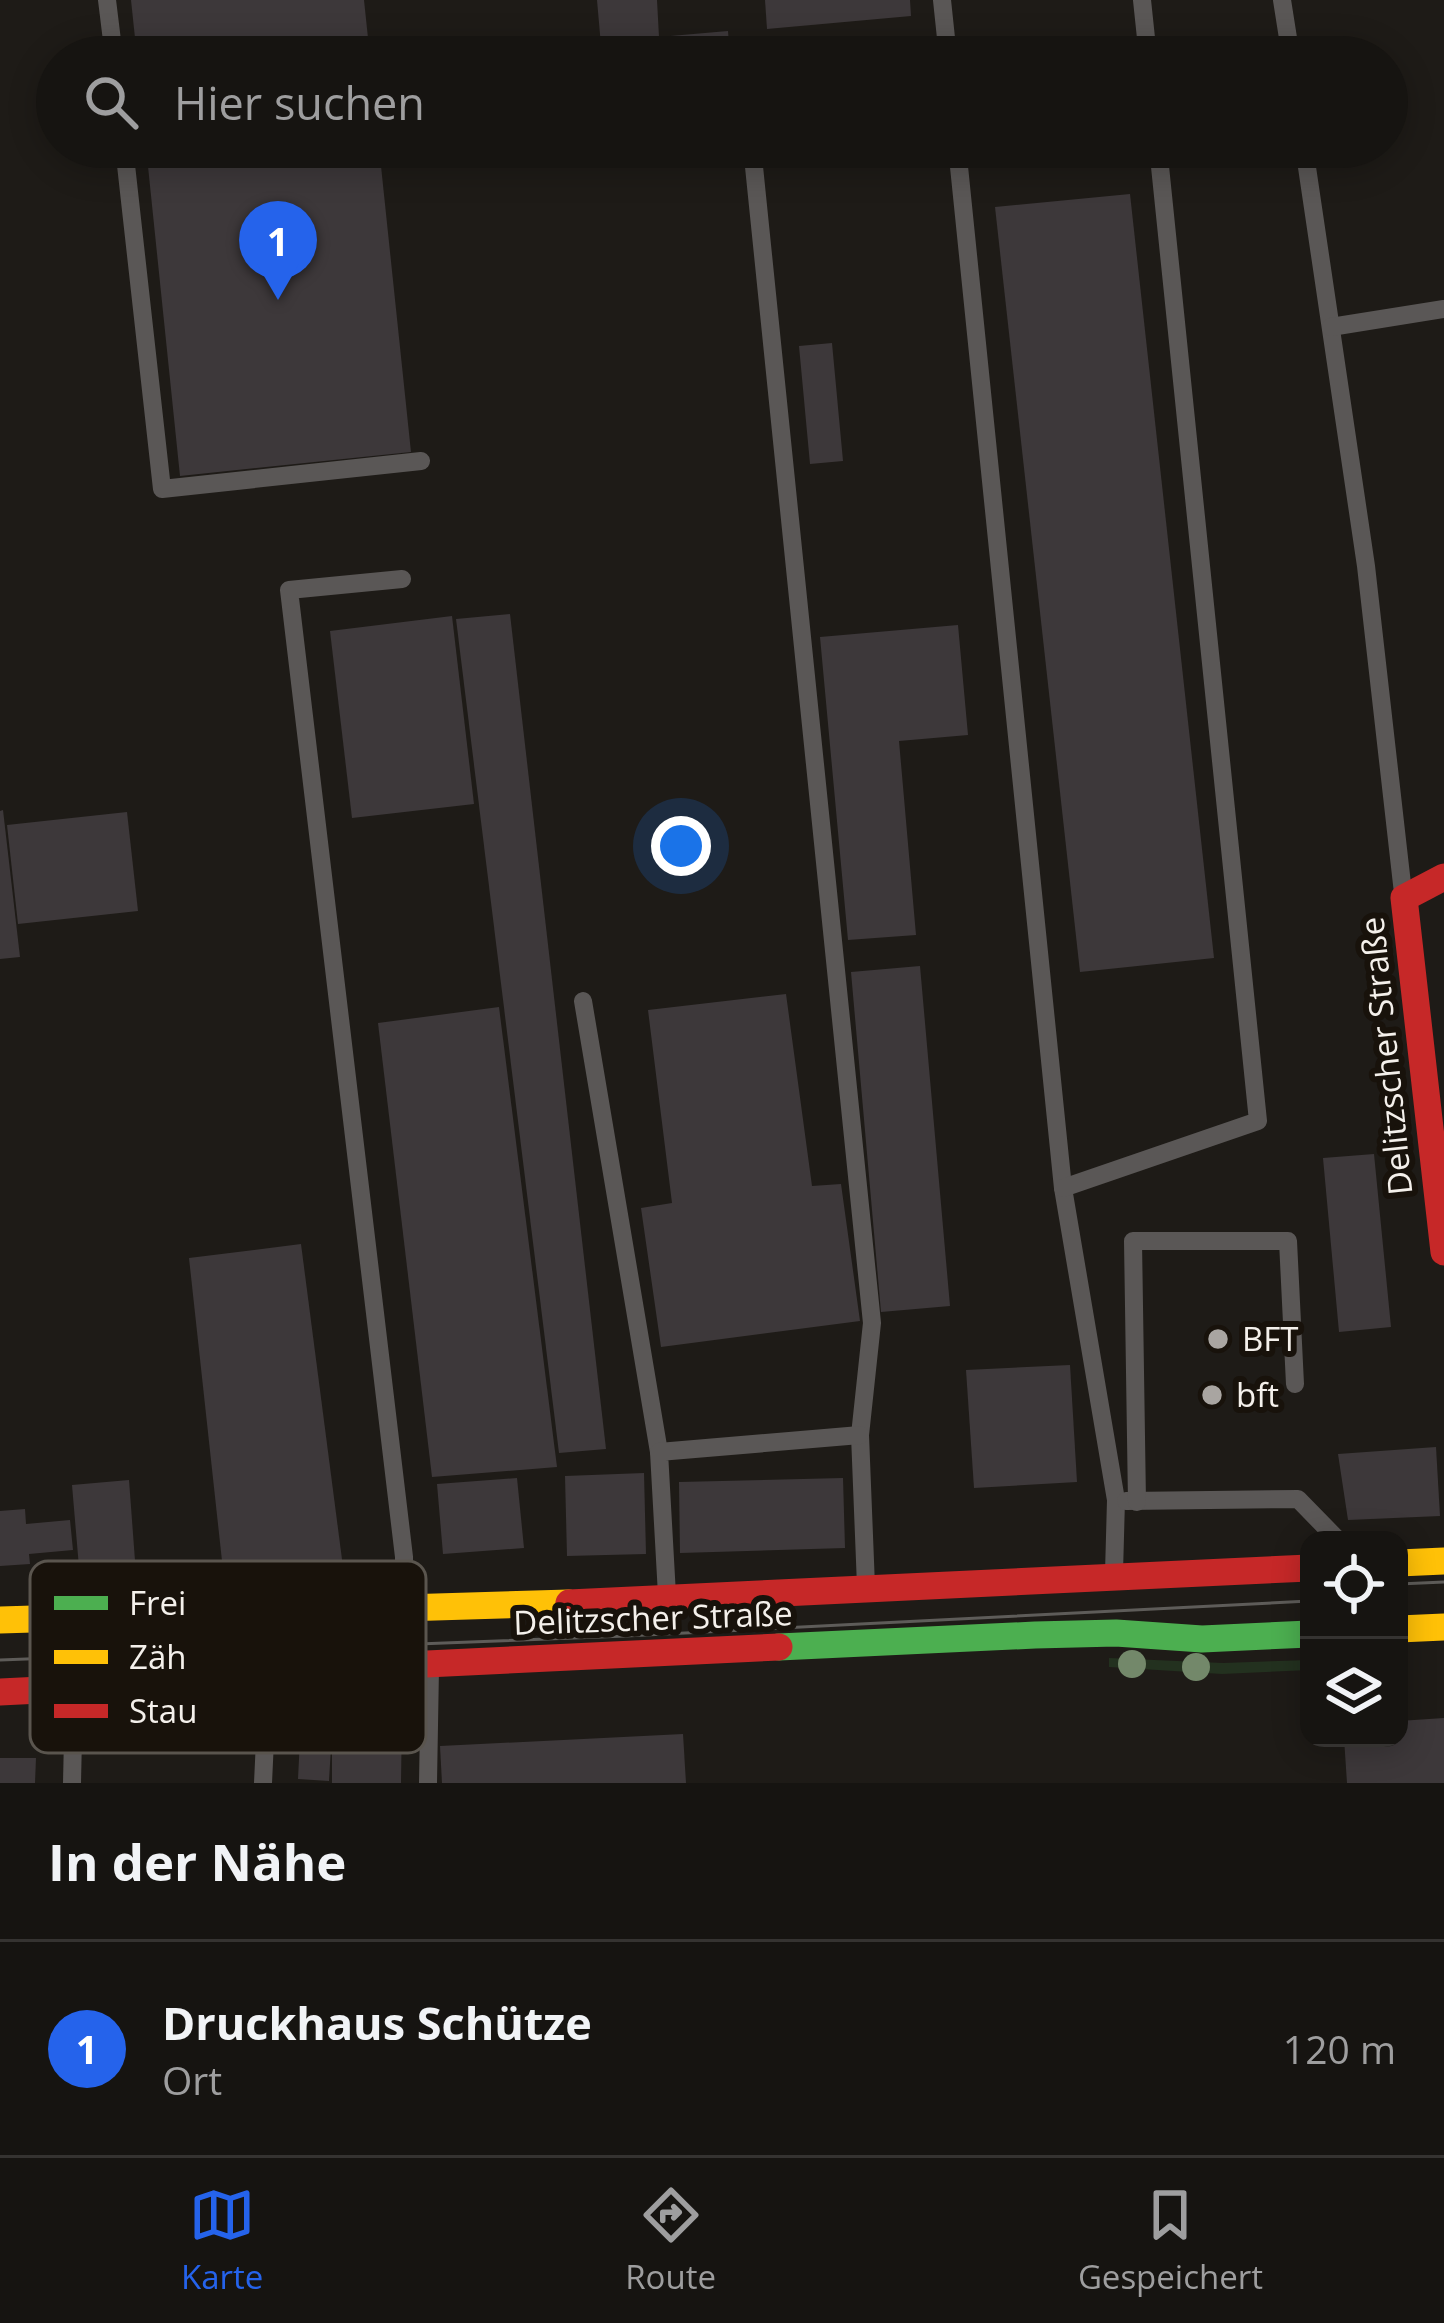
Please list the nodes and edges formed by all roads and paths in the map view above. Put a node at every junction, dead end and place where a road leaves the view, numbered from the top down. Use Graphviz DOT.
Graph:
graph roads {
  1 [pos="107,0"];
  2 [pos="942,0"];
  3 [pos="1142,0"];
  4 [pos="1282,0"];
  5 [pos="111,36"];
  6 [pos="946,36"];
  7 [pos="1146,36"];
  8 [pos="1288,36"];
  9 [pos="126,168"];
  10 [pos="754,168"];
  11 [pos="959,168"];
  12 [pos="1160,168"];
  13 [pos="1307,168"];
  14 [pos="1444,309"];
  15 [pos="1331,327"];
  16 [pos="421,461"];
  17 [pos="402,579"];
  18 [pos="1444,878"];
  19 [pos="1404,898"];
  20 [pos="583,1001"];
  21 [pos="1063,1188"];
  22 [pos="1444,1252"];
  23 [pos="1295,1384"];
  24 [pos="860,1435"];
  25 [pos="659,1452"];
  26 [pos="1116,1500"];
  27 [pos="1137,1502"];
  28 [pos="1329,1531"];
  29 [pos="404,1561"];
  30 [pos="1444,1561"];
  31 [pos="1408,1563"];
  32 [pos="1300,1568"];
  33 [pos="1114,1578"];
  34 [pos="867,1591"];
  35 [pos="668,1600"];
  36 [pos="426,1610"];
  37 [pos="30,1619"];
  38 [pos="0,1620"];
  39 [pos="1444,1627"];
  40 [pos="1408,1629"];
  41 [pos="1300,1635"];
  42 [pos="426,1663"];
  43 [pos="430,1663"];
  44 [pos="30,1690"];
  45 [pos="0,1692"];
  46 [pos="73,1753"];
  47 [pos="264,1753"];
  48 [pos="72,1783"];
  49 [pos="263,1783"];
  50 [pos="428,1783"];
  1 -- 5 [label="lane"];
  2 -- 6 [label="lane"];
  3 -- 7 [label="lane"];
  4 -- 8 [label="lane"];
  9 -- 16 [label="lane"];
  10 -- 24 [label="lane"];
  11 -- 21 [label="lane"];
  12 -- 21 [label="lane"];
  13 -- 15 [label="lane"];
  14 -- 15 [label="lane"];
  15 -- 19 [label="lane"];
  17 -- 29 [label="lane"];
  18 -- 19 [label="main road, Delitzscher Straße"];
  19 -- 22 [label="main road, Delitzscher Straße"];
  20 -- 25 [label="lane"];
  21 -- 26 [label="lane"];
  23 -- 27 [label="lane"];
  24 -- 25 [label="lane"];
  24 -- 34 [label="lane"];
  25 -- 35 [label="lane"];
  26 -- 27 [label="lane"];
  26 -- 33 [label="lane"];
  27 -- 28 [label="lane"];
  30 -- 31 [label="main road"];
  32 -- 33 [label="main road, Delitzscher Straße"];
  33 -- 34 [label="main road, Delitzscher Straße"];
  34 -- 35 [label="main road, Delitzscher Straße"];
  35 -- 36 [label="main road, Delitzscher Straße"];
  37 -- 38 [label="main road, Delitzscher Straße"];
  39 -- 40 [label="main road"];
  41 -- 43 [label="main road, Delitzscher Straße"];
  42 -- 43 [label="main road, Delitzscher Straße"];
  43 -- 50 [label="lane"];
  44 -- 45 [label="main road, Delitzscher Straße"];
  46 -- 48 [label="lane"];
  47 -- 49 [label="lane"];
}
